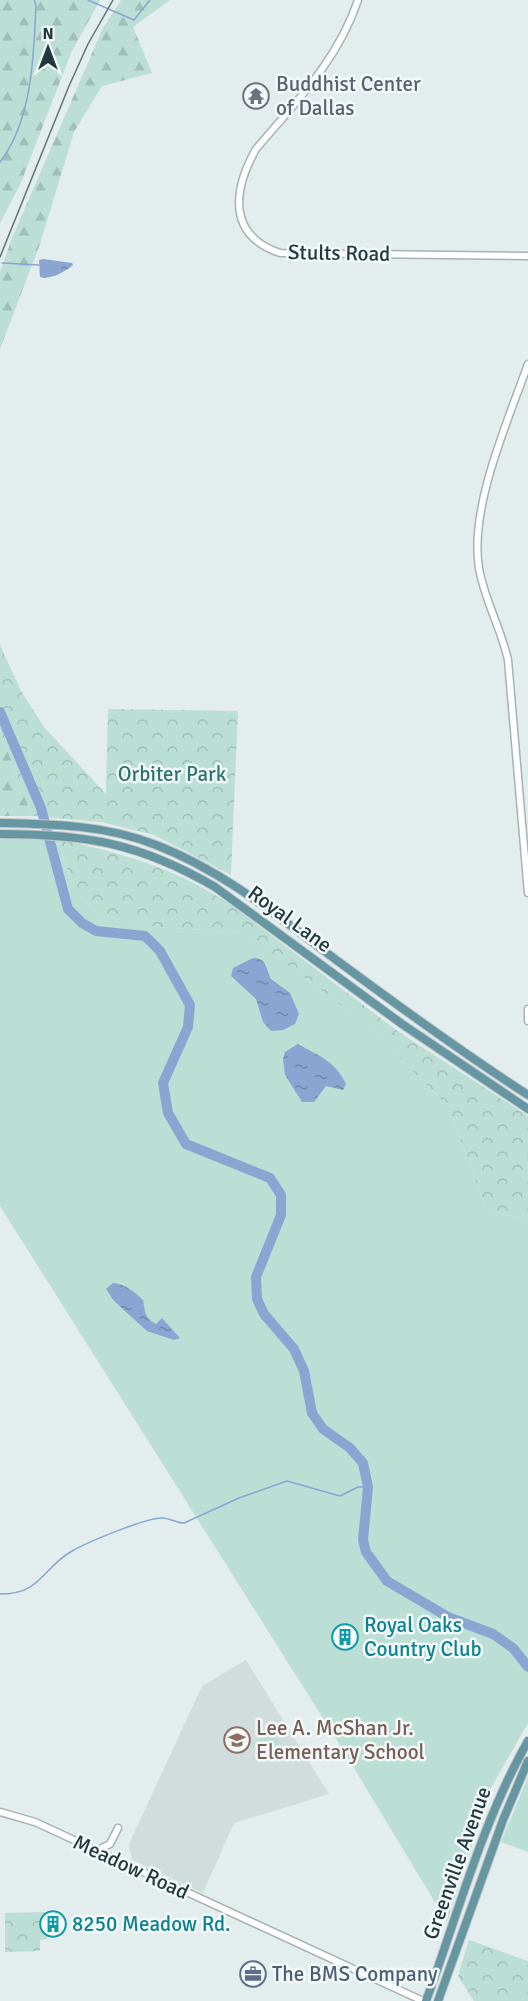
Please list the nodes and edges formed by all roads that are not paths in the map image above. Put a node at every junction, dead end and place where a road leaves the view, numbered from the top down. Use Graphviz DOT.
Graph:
graph roads {
  1 [pos="358,0"];
  2 [pos="528,256"];
  3 [pos="528,364"];
  4 [pos="0,823"];
  5 [pos="0,834"];
  6 [pos="198,864"];
  7 [pos="192,873"];
  8 [pos="528,893"];
  9 [pos="528,1009"];
  10 [pos="528,1021"];
  11 [pos="528,1095"];
  12 [pos="528,1109"];
  13 [pos="528,1741"];
  14 [pos="528,1761"];
  15 [pos="507,1781"];
  16 [pos="517,1784"];
  17 [pos="0,1812"];
  18 [pos="118,1828"];
  19 [pos="485,1833"];
  20 [pos="497,1838"];
  21 [pos="96,1851"];
  22 [pos="466,1886"];
  23 [pos="477,1890"];
  24 [pos="425,2001"];
  25 [pos="438,2001"];
  1 -- 2 [label="street, Stults Road"];
  3 -- 8 [label="street"];
  4 -- 6 [label="main road, Royal Lane"];
  5 -- 7 [label="main road, Royal Lane"];
  6 -- 7 [label="main road"];
  6 -- 11 [label="main road, Royal Lane"];
  7 -- 12 [label="main road, Royal Lane"];
  9 -- 10 [label="street"];
  13 -- 15 [label="main road, Greenville Avenue"];
  14 -- 16 [label="main road, Greenville Avenue"];
  15 -- 16 [label="main road"];
  15 -- 19 [label="main road, Greenville Avenue"];
  16 -- 20 [label="main road, Greenville Avenue"];
  17 -- 21 [label="street, Meadow Road"];
  18 -- 21 [label="street"];
  19 -- 20 [label="main road"];
  19 -- 22 [label="main road, Greenville Avenue"];
  20 -- 23 [label="main road, Greenville Avenue"];
  21 -- 24 [label="street, Meadow Road"];
  22 -- 23 [label="main road"];
  22 -- 24 [label="main road, Greenville Avenue"];
  23 -- 25 [label="main road, Greenville Avenue"];
}
